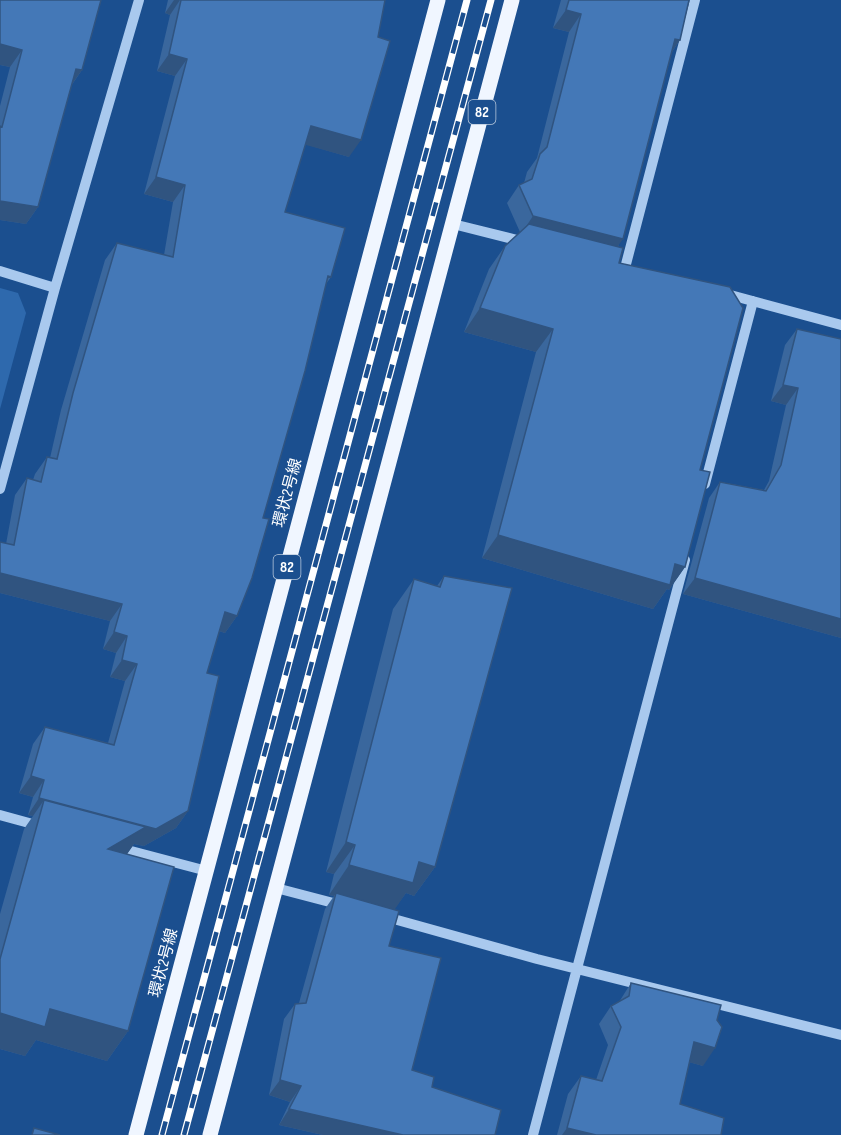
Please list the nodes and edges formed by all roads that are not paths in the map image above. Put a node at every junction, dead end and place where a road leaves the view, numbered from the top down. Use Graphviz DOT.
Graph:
graph roads {
  1 [pos="139,0"];
  2 [pos="438,0"];
  3 [pos="512,0"];
  4 [pos="695,0"];
  5 [pos="453,224"];
  6 [pos="537,244"];
  7 [pos="625,268"];
  8 [pos="0,271"];
  9 [pos="55,288"];
  10 [pos="711,290"];
  11 [pos="753,301"];
  12 [pos="841,325"];
  13 [pos="0,489"];
  14 [pos="702,496"];
  15 [pos="687,554"];
  16 [pos="0,815"];
  17 [pos="55,830"];
  18 [pos="99,842"];
  19 [pos="207,871"];
  20 [pos="276,888"];
  21 [pos="355,909"];
  22 [pos="367,912"];
  23 [pos="577,969"];
  24 [pos="841,1035"];
  25 [pos="136,1135"];
  26 [pos="210,1135"];
  27 [pos="533,1135"];
  1 -- 9 [label="street"];
  2 -- 19 [label="main road, 環状2号線 / 82"];
  3 -- 5 [label="main road, 82"];
  4 -- 7 [label="street"];
  5 -- 6 [label="street"];
  5 -- 20 [label="main road, 82"];
  8 -- 9 [label="street"];
  9 -- 13 [label="street"];
  10 -- 11 [label="street"];
  11 -- 12 [label="street"];
  11 -- 14 [label="street"];
  15 -- 23 [label="street"];
  16 -- 17 [label="street"];
  18 -- 19 [label="street"];
  19 -- 25 [label="main road, 環状2号線 / 82"];
  20 -- 21 [label="street"];
  20 -- 26 [label="main road, 82"];
  22 -- 23 [label="street"];
  23 -- 24 [label="street"];
  23 -- 27 [label="street"];
}
